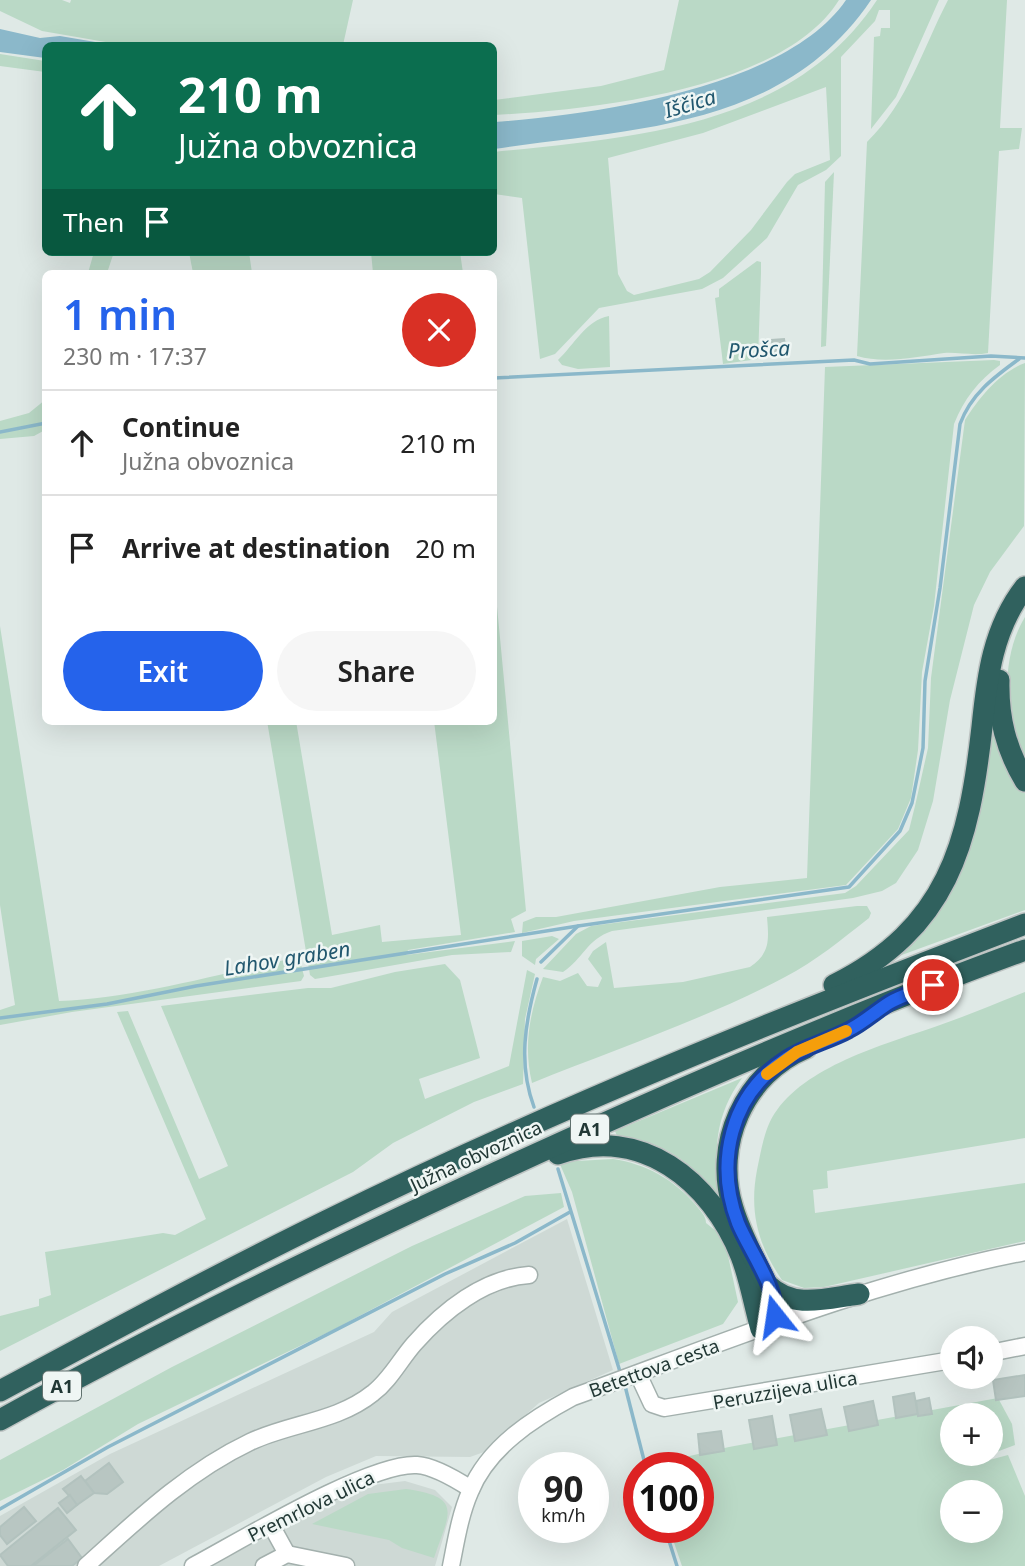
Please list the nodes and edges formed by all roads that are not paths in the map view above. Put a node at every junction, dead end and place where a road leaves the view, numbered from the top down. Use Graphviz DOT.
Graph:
graph roads {
  1 [pos="1025,587"];
  2 [pos="1025,605"];
  3 [pos="1025,781"];
  4 [pos="1025,924"];
  5 [pos="1025,950"];
  6 [pos="891,1001"];
  7 [pos="755,1030"];
  8 [pos="1025,1252"];
  9 [pos="292,1266"];
  10 [pos="529,1275"];
  11 [pos="768,1285"];
  12 [pos="859,1294"];
  13 [pos="767,1327"];
  14 [pos="1025,1346"];
  15 [pos="1003,1350"];
  16 [pos="940,1362"];
  17 [pos="628,1378"];
  18 [pos="0,1391"];
  19 [pos="0,1420"];
  20 [pos="471,1489"];
  21 [pos="271,1525"];
  22 [pos="293,1558"];
  23 [pos="320,1563"];
  24 [pos="268,1565"];
  25 [pos="86,1566"];
  26 [pos="193,1566"];
  27 [pos="346,1566"];
  28 [pos="451,1566"];
  1 -- 7 [label="highway"];
  2 -- 3 [label="highway"];
  4 -- 7 [label="highway, Južna obvoznica / A1"];
  5 -- 6 [label="highway, Južna obvoznica / A1"];
  6 -- 9 [label="highway, Južna obvoznica / A1"];
  6 -- 11 [label="highway"];
  7 -- 18 [label="highway, Južna obvoznica / A1"];
  8 -- 12 [label="street, Betettova cesta"];
  9 -- 13 [label="highway"];
  9 -- 19 [label="highway, Južna obvoznica / A1"];
  10 -- 25 [label="street"];
  11 -- 12 [label="highway"];
  11 -- 13 [label="highway"];
  12 -- 13 [label="street, Betettova cesta"];
  13 -- 17 [label="street, Betettova cesta"];
  14 -- 15 [label="street"];
  16 -- 17 [label="street, Peruzzijeva ulica"];
  17 -- 20 [label="street, Betettova cesta"];
  20 -- 21 [label="street, Premrlova ulica"];
  20 -- 28 [label="street, Betettova cesta"];
  21 -- 22 [label="street"];
  21 -- 26 [label="street, Premrlova ulica"];
  22 -- 23 [label="street"];
  22 -- 24 [label="street"];
  23 -- 27 [label="street"];
}
